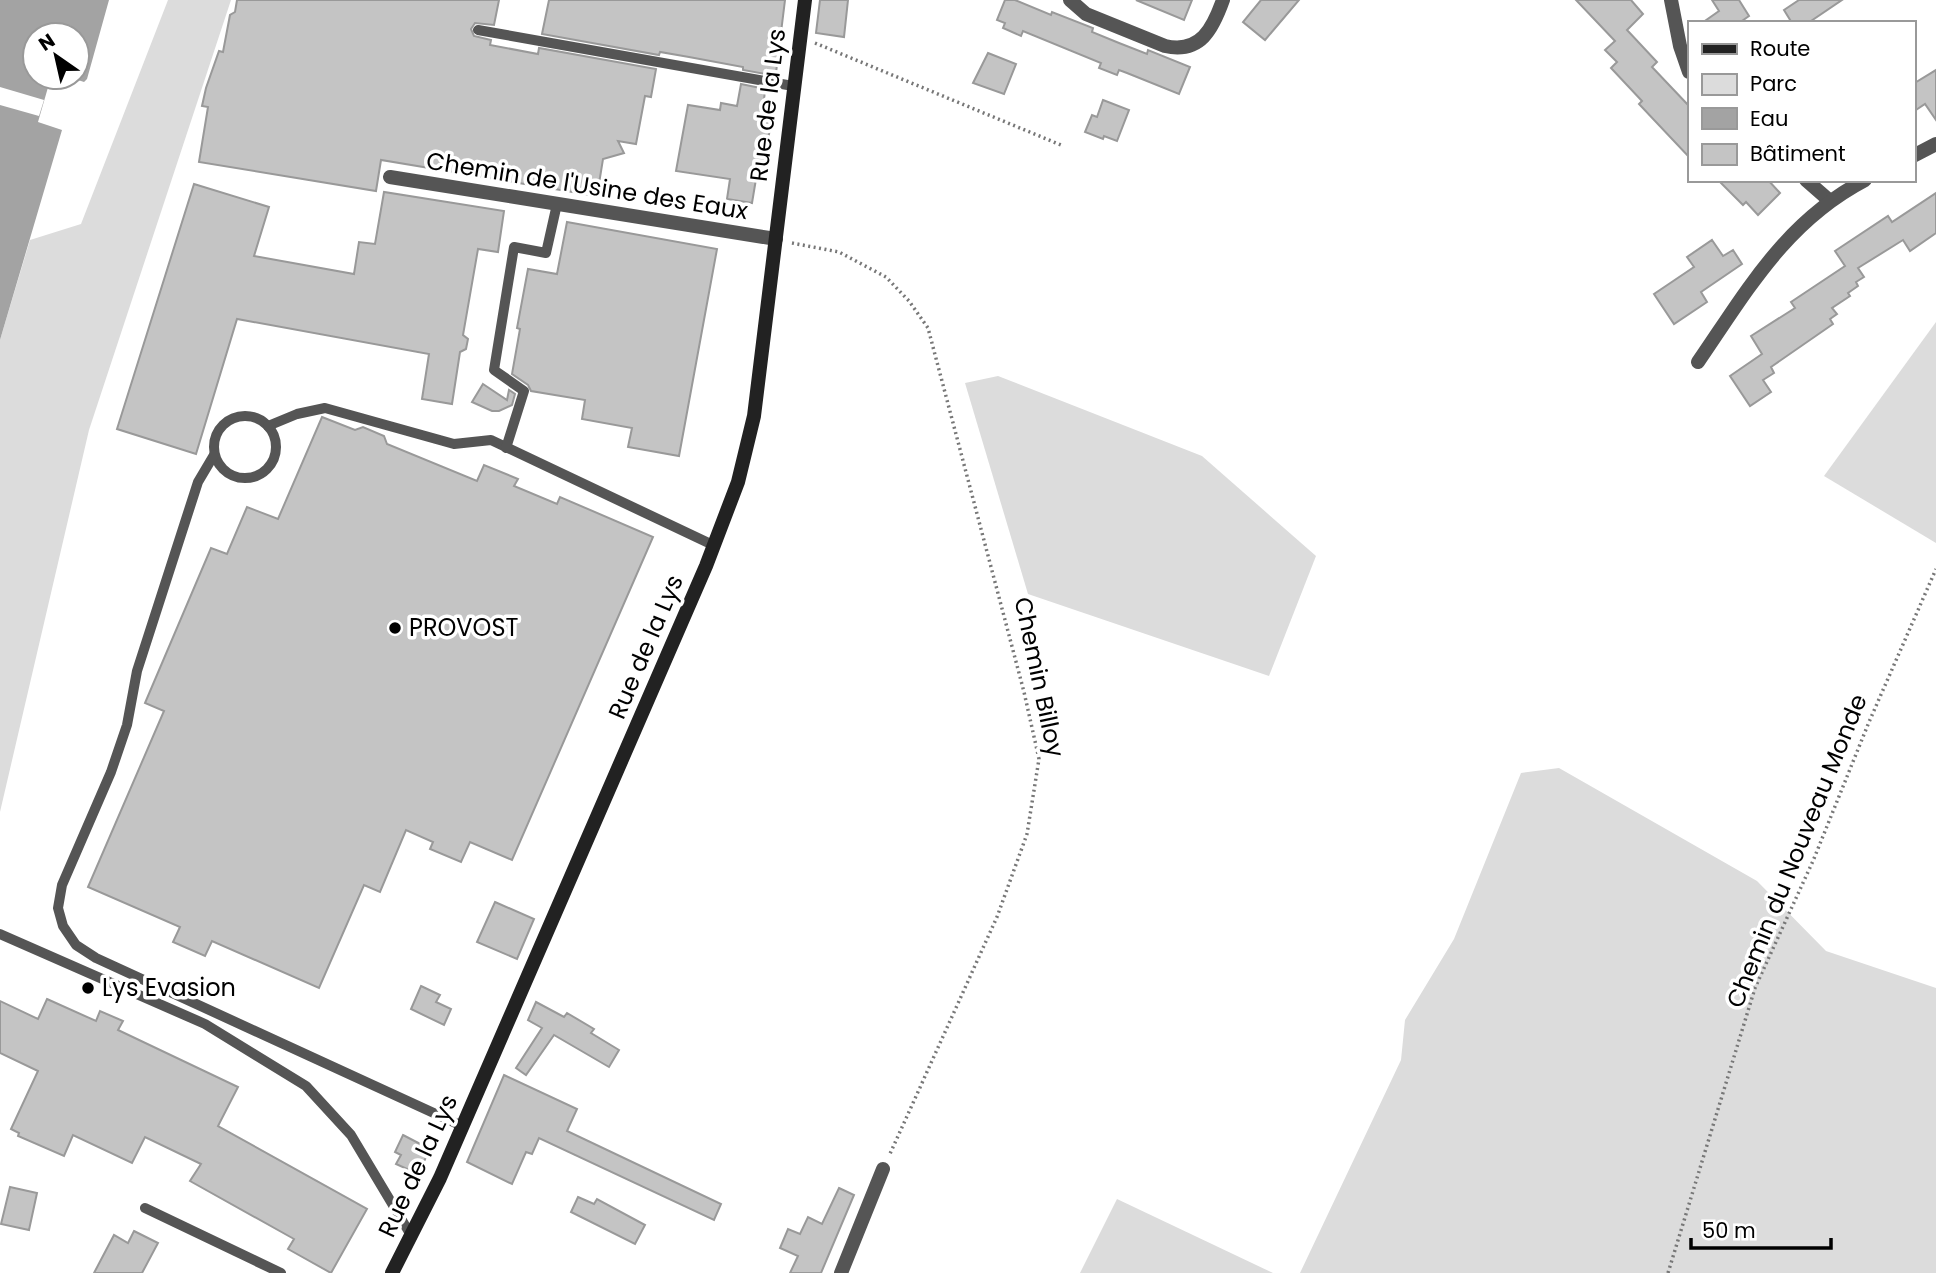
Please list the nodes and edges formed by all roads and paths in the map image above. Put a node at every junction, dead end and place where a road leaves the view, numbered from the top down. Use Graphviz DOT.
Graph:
graph roads {
  1 [pos="804,0"];
  2 [pos="1070,0"];
  3 [pos="1223,0"];
  4 [pos="1671,0"];
  5 [pos="478,30"];
  6 [pos="800,37"];
  7 [pos="1688,69"];
  8 [pos="793,86"];
  9 [pos="1936,144"];
  10 [pos="1061,145"];
  11 [pos="1915,155"];
  12 [pos="390,177"];
  13 [pos="1808,182"];
  14 [pos="1861,182"];
  15 [pos="1830,201"];
  16 [pos="557,204"];
  17 [pos="776,239"];
  18 [pos="1698,362"];
  19 [pos="268,426"];
  20 [pos="506,447"];
  21 [pos="215,455"];
  22 [pos="715,546"];
  23 [pos="1936,569"];
  24 [pos="0,934"];
  25 [pos="462,1126"];
  26 [pos="883,1169"];
  27 [pos="145,1208"];
  28 [pos="412,1237"];
  29 [pos="281,1273"];
  30 [pos="392,1273"];
  31 [pos="841,1273"];
  32 [pos="1668,1273"];
  1 -- 6 [label="main road, Rue de la Lys"];
  2 -- 3 [label="street"];
  4 -- 7 [label="street"];
  5 -- 8 [label="lane"];
  6 -- 8 [label="main road, Rue de la Lys"];
  6 -- 10 [label="path"];
  8 -- 17 [label="main road, Rue de la Lys"];
  9 -- 11 [label="street"];
  12 -- 16 [label="street, Chemin de l'Usine des Eaux"];
  13 -- 15 [label="street"];
  14 -- 15 [label="street"];
  15 -- 18 [label="street"];
  16 -- 17 [label="street, Chemin de l'Usine des Eaux"];
  16 -- 20 [label="lane"];
  17 -- 22 [label="main road, Rue de la Lys"];
  17 -- 26 [label="path, Chemin Billoy"];
  19 -- 20 [label="lane"];
  19 -- 21 [label="lane"];
  19 -- 21 [label="lane"];
  20 -- 22 [label="lane"];
  21 -- 25 [label="lane"];
  22 -- 25 [label="main road, Rue de la Lys"];
  23 -- 32 [label="path, Chemin du Nouveau Monde"];
  24 -- 28 [label="lane"];
  25 -- 28 [label="main road, Rue de la Lys"];
  26 -- 31 [label="street"];
  27 -- 29 [label="lane"];
  28 -- 30 [label="main road, Rue de la Lys"];
}
